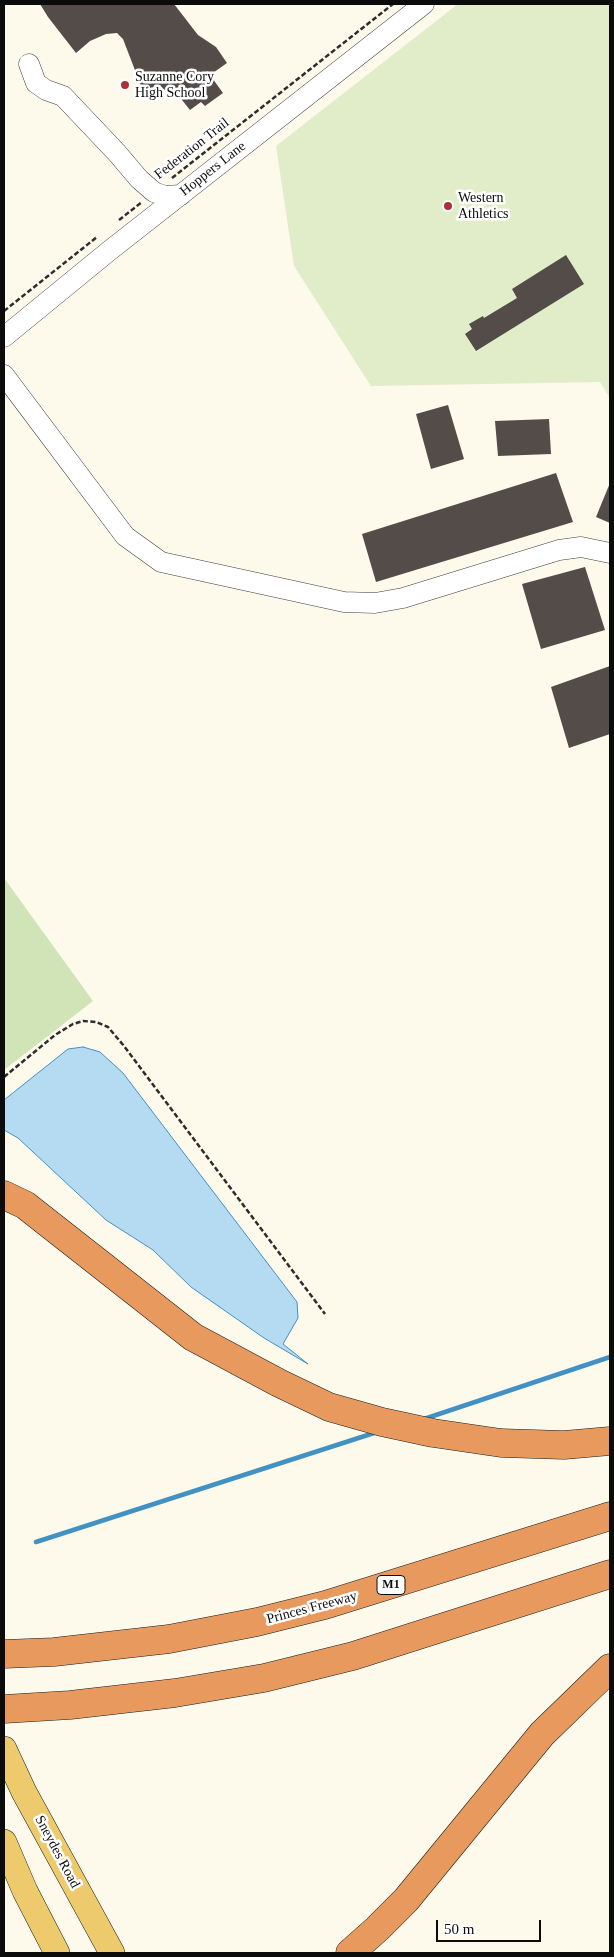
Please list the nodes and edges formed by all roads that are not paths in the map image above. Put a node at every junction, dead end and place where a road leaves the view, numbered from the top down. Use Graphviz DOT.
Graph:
graph roads {
  1 [pos="424,4"];
  2 [pos="29,64"];
  3 [pos="181,195"];
  4 [pos="149,196"];
  5 [pos="103,244"];
  6 [pos="4,337"];
  7 [pos="4,375"];
  8 [pos="610,553"];
  9 [pos="4,1195"];
  10 [pos="610,1441"];
  11 [pos="610,1516"];
  12 [pos="610,1574"];
  13 [pos="4,1654"];
  14 [pos="610,1668"];
  15 [pos="4,1709"];
  16 [pos="4,1749"];
  17 [pos="4,1842"];
  18 [pos="57,1953"];
  19 [pos="112,1953"];
  20 [pos="350,1953"];
  1 -- 3 [label="street, Hoppers Lane"];
  2 -- 4 [label="street"];
  3 -- 4 [label="street"];
  3 -- 5 [label="street, Hoppers Lane"];
  4 -- 5 [label="street"];
  5 -- 6 [label="street, Hoppers Lane"];
  7 -- 8 [label="street"];
  9 -- 10 [label="highway"];
  11 -- 13 [label="highway, Princes Freeway / M1"];
  12 -- 15 [label="highway"];
  14 -- 20 [label="highway"];
  16 -- 19 [label="main road, Sneydes Road"];
  17 -- 18 [label="main road"];
}
